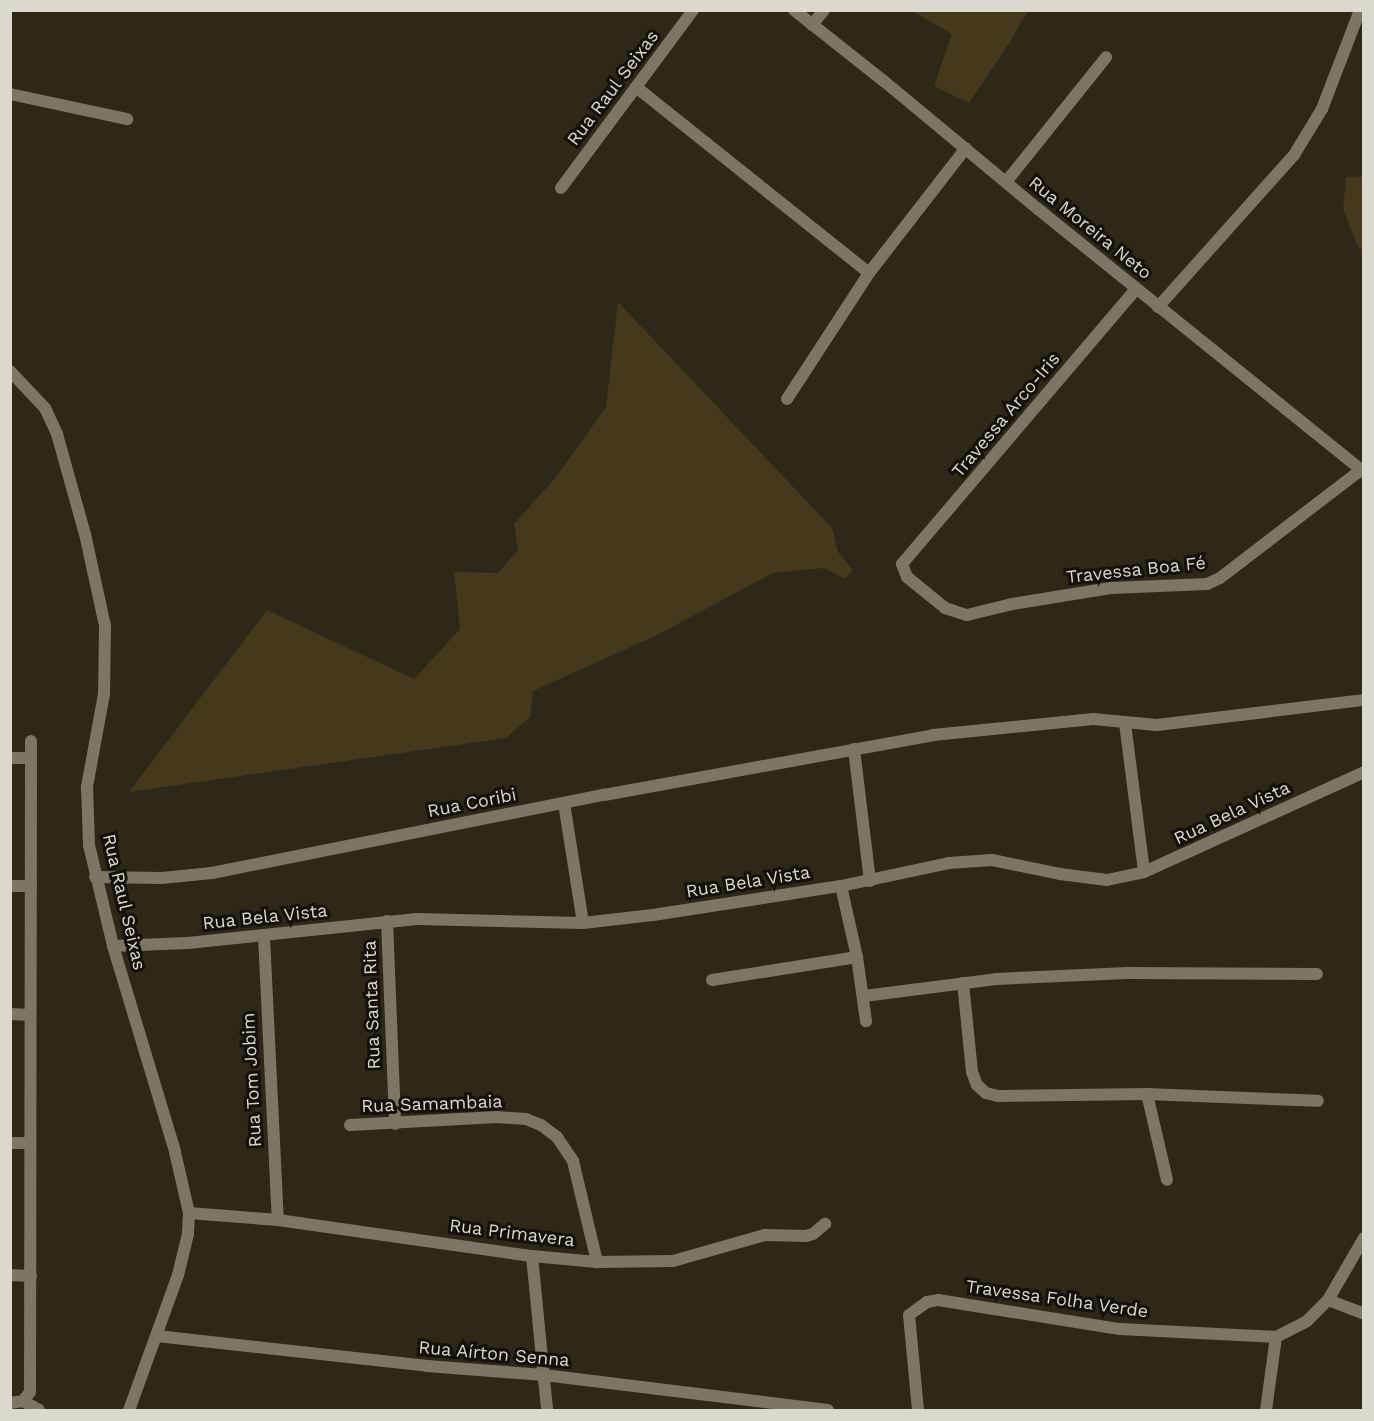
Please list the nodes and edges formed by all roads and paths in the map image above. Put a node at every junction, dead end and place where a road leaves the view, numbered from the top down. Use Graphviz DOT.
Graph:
graph roads {
  1 [pos="693,10"];
  2 [pos="794,10"];
  3 [pos="824,10"];
  4 [pos="1360,10"];
  5 [pos="812,24"];
  6 [pos="1106,57"];
  7 [pos="636,87"];
  8 [pos="10,94"];
  9 [pos="127,119"];
  10 [pos="966,148"];
  11 [pos="1006,182"];
  12 [pos="561,188"];
  13 [pos="869,273"];
  14 [pos="1136,289"];
  15 [pos="1158,307"];
  16 [pos="10,371"];
  17 [pos="787,399"];
  18 [pos="1362,471"];
  19 [pos="902,564"];
  20 [pos="1364,700"];
  21 [pos="1125,723"];
  22 [pos="31,741"];
  23 [pos="854,749"];
  24 [pos="10,758"];
  25 [pos="31,758"];
  26 [pos="1364,772"];
  27 [pos="564,803"];
  28 [pos="1144,872"];
  29 [pos="95,877"];
  30 [pos="870,880"];
  31 [pos="10,886"];
  32 [pos="31,886"];
  33 [pos="841,886"];
  34 [pos="387,921"];
  35 [pos="583,923"];
  36 [pos="264,937"];
  37 [pos="113,946"];
  38 [pos="857,957"];
  39 [pos="1317,974"];
  40 [pos="712,980"];
  41 [pos="963,983"];
  42 [pos="864,996"];
  43 [pos="10,1014"];
  44 [pos="30,1015"];
  45 [pos="866,1021"];
  46 [pos="1148,1094"];
  47 [pos="1318,1101"];
  48 [pos="394,1124"];
  49 [pos="350,1125"];
  50 [pos="10,1143"];
  51 [pos="30,1143"];
  52 [pos="1167,1180"];
  53 [pos="189,1213"];
  54 [pos="278,1220"];
  55 [pos="825,1224"];
  56 [pos="1364,1238"];
  57 [pos="532,1256"];
  58 [pos="597,1262"];
  59 [pos="10,1275"];
  60 [pos="31,1276"];
  61 [pos="1328,1300"];
  62 [pos="1364,1314"];
  63 [pos="157,1336"];
  64 [pos="1276,1337"];
  65 [pos="544,1376"];
  66 [pos="16,1402"];
  67 [pos="39,1410"];
  68 [pos="129,1410"];
  69 [pos="547,1410"];
  70 [pos="828,1410"];
  71 [pos="918,1410"];
  72 [pos="1266,1410"];
  1 -- 7 [label="street, Rua Raul Seixas"];
  2 -- 5 [label="street, Rua Moreira Neto"];
  3 -- 5 [label="street"];
  4 -- 15 [label="street"];
  5 -- 10 [label="street, Rua Moreira Neto"];
  6 -- 11 [label="street"];
  7 -- 12 [label="street, Rua Raul Seixas"];
  7 -- 13 [label="street"];
  8 -- 9 [label="street"];
  10 -- 11 [label="street, Rua Moreira Neto"];
  10 -- 13 [label="street"];
  11 -- 14 [label="street, Rua Moreira Neto"];
  13 -- 17 [label="street"];
  14 -- 15 [label="street, Rua Moreira Neto"];
  14 -- 19 [label="street, Travessa Arco-Iris"];
  15 -- 18 [label="street, Rua Moreira Neto"];
  16 -- 29 [label="street, Rua Raul Seixas"];
  18 -- 19 [label="street, Travessa Boa Fé"];
  20 -- 21 [label="street, Rua Coribi"];
  21 -- 23 [label="street, Rua Coribi"];
  21 -- 28 [label="street"];
  22 -- 25 [label="street"];
  23 -- 27 [label="street, Rua Coribi"];
  23 -- 30 [label="street"];
  24 -- 25 [label="street"];
  25 -- 32 [label="street"];
  26 -- 28 [label="street, Rua Bela Vista"];
  27 -- 29 [label="street, Rua Coribi"];
  27 -- 35 [label="street"];
  28 -- 30 [label="street, Rua Bela Vista"];
  29 -- 37 [label="street, Rua Raul Seixas"];
  30 -- 33 [label="street, Rua Bela Vista"];
  31 -- 32 [label="street"];
  32 -- 44 [label="street"];
  33 -- 35 [label="street, Rua Bela Vista"];
  33 -- 38 [label="street"];
  34 -- 35 [label="street, Rua Bela Vista"];
  34 -- 36 [label="street, Rua Bela Vista"];
  34 -- 48 [label="street, Rua Santa Rita"];
  36 -- 37 [label="street, Rua Bela Vista"];
  36 -- 54 [label="street, Rua Tom Jobim"];
  37 -- 53 [label="street, Rua Raul Seixas"];
  38 -- 40 [label="street"];
  38 -- 42 [label="street"];
  39 -- 41 [label="street"];
  41 -- 42 [label="street"];
  41 -- 46 [label="street"];
  42 -- 45 [label="street"];
  43 -- 44 [label="street"];
  44 -- 51 [label="street"];
  46 -- 47 [label="street"];
  46 -- 52 [label="street"];
  48 -- 49 [label="street, Rua Samambaia"];
  48 -- 58 [label="street, Rua Samambaia"];
  50 -- 51 [label="street"];
  51 -- 60 [label="street"];
  53 -- 54 [label="street, Rua Primavera"];
  53 -- 63 [label="street, Rua Raul Seixas"];
  54 -- 57 [label="street, Rua Primavera"];
  55 -- 58 [label="street, Rua Primavera"];
  56 -- 61 [label="street"];
  57 -- 58 [label="street, Rua Primavera"];
  57 -- 65 [label="street"];
  59 -- 60 [label="street"];
  60 -- 66 [label="street"];
  61 -- 62 [label="street"];
  61 -- 64 [label="street"];
  63 -- 65 [label="street, Rua Aírton Senna"];
  63 -- 68 [label="street, Rua Raul Seixas"];
  64 -- 71 [label="street, Travessa Folha Verde"];
  64 -- 72 [label="street"];
  65 -- 69 [label="street"];
  65 -- 70 [label="street, Rua Aírton Senna"];
  66 -- 67 [label="street"];
}
